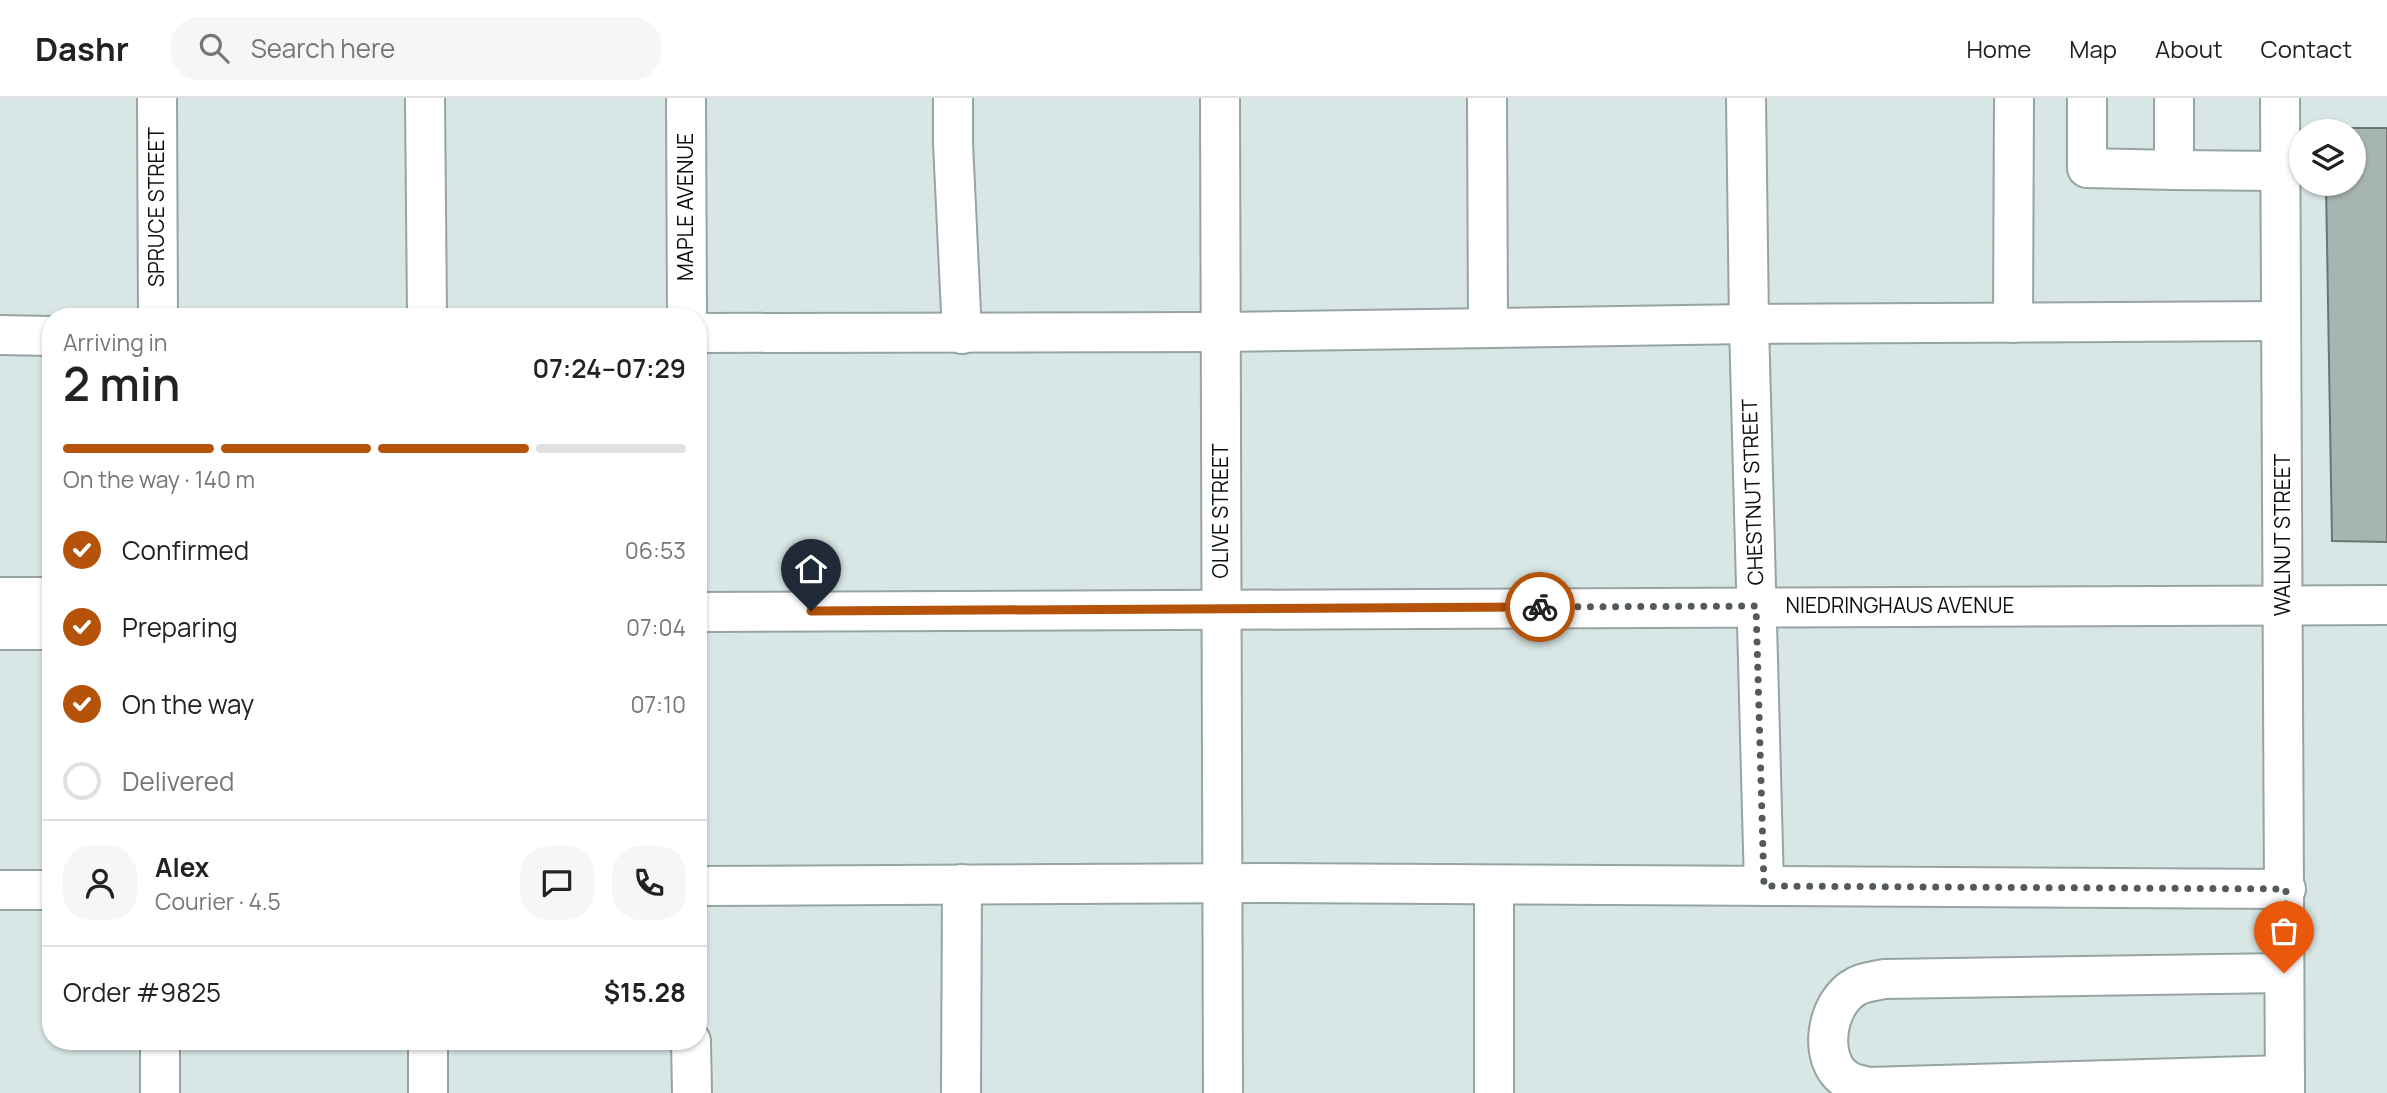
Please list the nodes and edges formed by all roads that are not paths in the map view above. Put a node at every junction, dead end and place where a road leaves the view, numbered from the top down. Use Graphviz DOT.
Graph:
graph roads {
  1 [pos="157,98"];
  2 [pos="425,98"];
  3 [pos="686,98"];
  4 [pos="953,98"];
  5 [pos="1220,98"];
  6 [pos="1487,98"];
  7 [pos="1746,98"];
  8 [pos="2014,98"];
  9 [pos="2087,98"];
  10 [pos="2174,98"];
  11 [pos="2280,98"];
  12 [pos="2174,170"];
  13 [pos="2280,171"];
  14 [pos="158,308"];
  15 [pos="427,308"];
  16 [pos="687,308"];
  17 [pos="2281,321"];
  18 [pos="2013,323"];
  19 [pos="1749,324"];
  20 [pos="1488,328"];
  21 [pos="707,332"];
  22 [pos="1221,332"];
  23 [pos="962,334"];
  24 [pos="0,335"];
  25 [pos="42,336"];
  26 [pos="0,597"];
  27 [pos="42,597"];
  28 [pos="2387,605"];
  29 [pos="1756,606"];
  30 [pos="2283,606"];
  31 [pos="1222,609"];
  32 [pos="707,612"];
  33 [pos="0,630"];
  34 [pos="42,630"];
  35 [pos="1222,883"];
  36 [pos="962,884"];
  37 [pos="1494,885"];
  38 [pos="707,886"];
  39 [pos="1764,886"];
  40 [pos="2286,889"];
  41 [pos="0,890"];
  42 [pos="42,890"];
  43 [pos="2284,973"];
  44 [pos="160,1050"];
  45 [pos="428,1050"];
  46 [pos="691,1050"];
  47 [pos="2285,1084"];
  48 [pos="160,1093"];
  49 [pos="428,1093"];
  50 [pos="692,1093"];
  51 [pos="961,1093"];
  52 [pos="1223,1093"];
  53 [pos="1494,1093"];
  1 -- 14 [label="street, SPRUCE STREET"];
  2 -- 15 [label="street"];
  3 -- 16 [label="street, MAPLE AVENUE"];
  4 -- 23 [label="street"];
  5 -- 22 [label="street, OLIVE STREET"];
  6 -- 20 [label="street"];
  7 -- 19 [label="street, CHESTNUT STREET"];
  8 -- 18 [label="street"];
  9 -- 12 [label="street"];
  10 -- 12 [label="street"];
  11 -- 13 [label="street, WALNUT STREET"];
  12 -- 13 [label="street"];
  13 -- 17 [label="street, WALNUT STREET"];
  17 -- 18 [label="street"];
  17 -- 30 [label="street, WALNUT STREET"];
  18 -- 19 [label="street"];
  19 -- 20 [label="street"];
  19 -- 29 [label="street, CHESTNUT STREET"];
  20 -- 22 [label="street"];
  21 -- 23 [label="street"];
  22 -- 23 [label="street"];
  22 -- 31 [label="street, OLIVE STREET"];
  24 -- 25 [label="street"];
  26 -- 27 [label="street"];
  28 -- 30 [label="street, NIEDRINGHAUS AVENUE"];
  29 -- 30 [label="street, NIEDRINGHAUS AVENUE"];
  29 -- 31 [label="street, NIEDRINGHAUS AVENUE"];
  29 -- 39 [label="street, CHESTNUT STREET"];
  30 -- 40 [label="street, WALNUT STREET"];
  31 -- 32 [label="street, NIEDRINGHAUS AVENUE"];
  31 -- 35 [label="street, OLIVE STREET"];
  33 -- 34 [label="street"];
  35 -- 36 [label="street"];
  35 -- 37 [label="street"];
  35 -- 52 [label="street, OLIVE STREET"];
  36 -- 38 [label="street"];
  36 -- 51 [label="street"];
  37 -- 39 [label="street"];
  37 -- 53 [label="street"];
  39 -- 40 [label="street"];
  40 -- 43 [label="street, WALNUT STREET"];
  41 -- 42 [label="street"];
  43 -- 47 [label="street, WALNUT STREET"];
  43 -- 47 [label="street"];
  44 -- 48 [label="street"];
  45 -- 49 [label="street"];
  46 -- 50 [label="street"];
}
